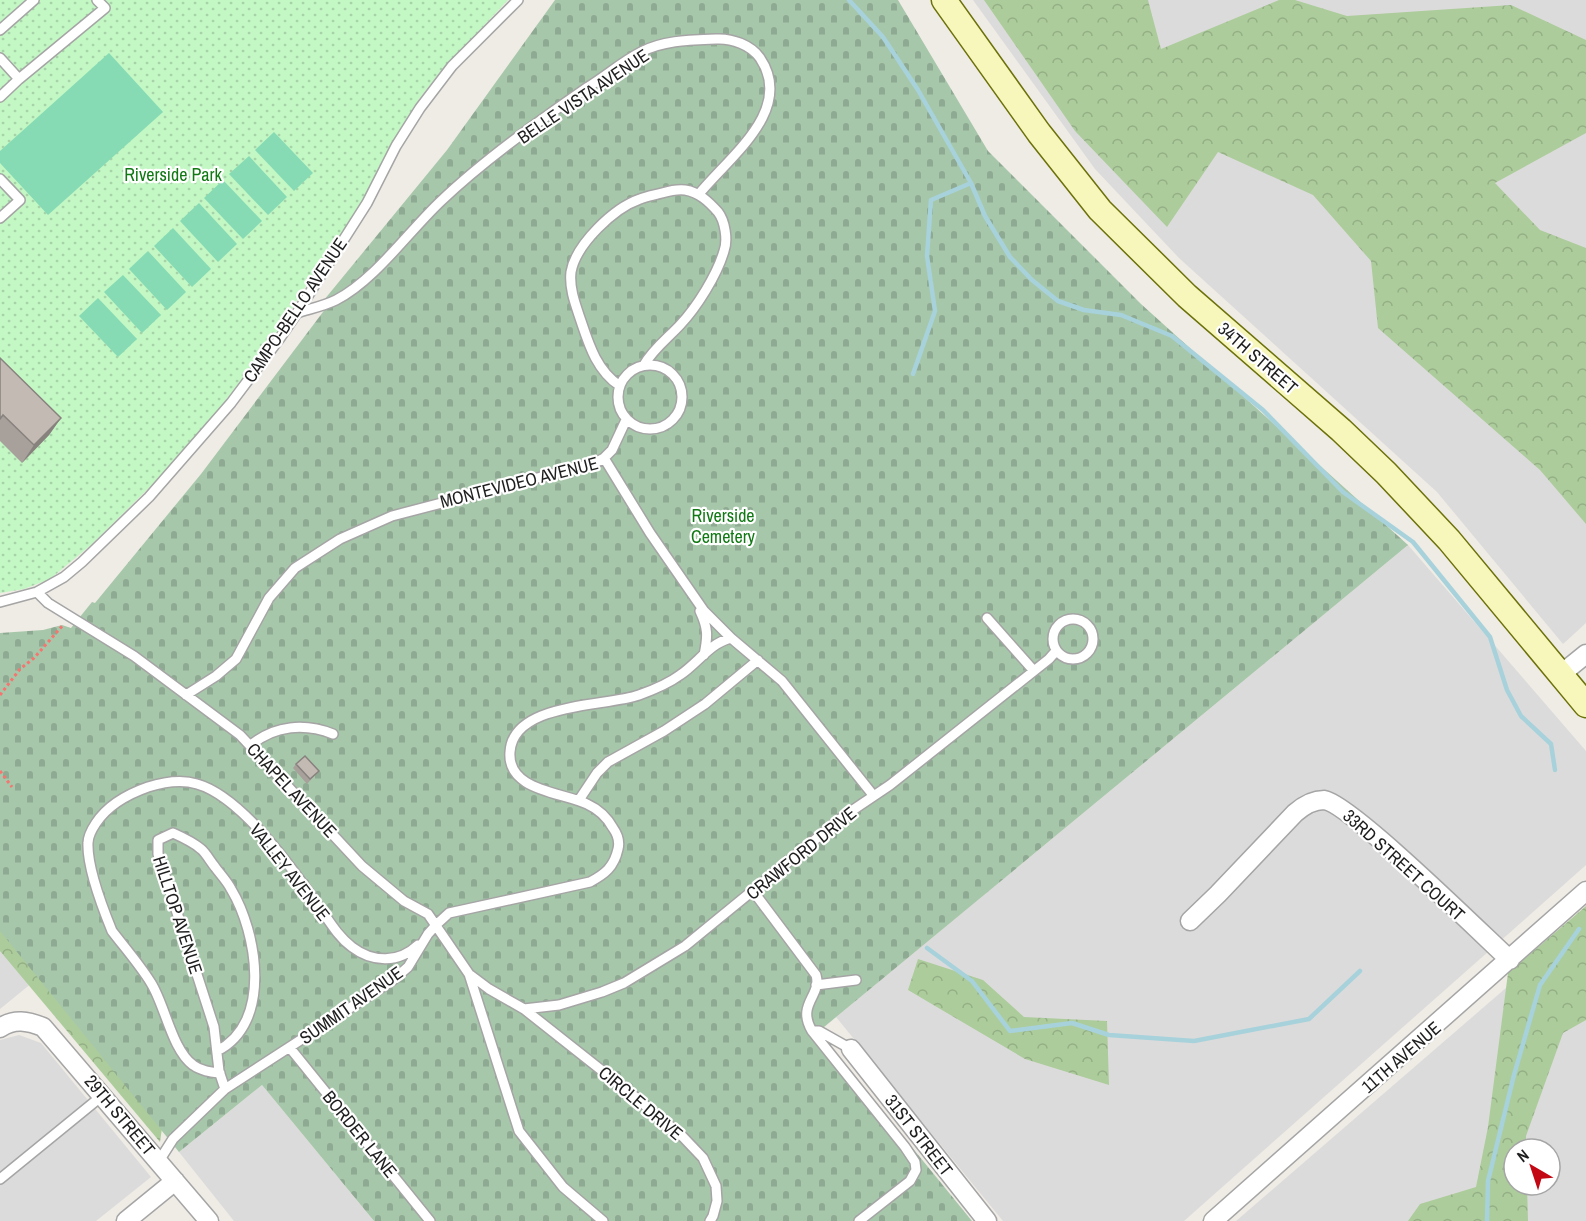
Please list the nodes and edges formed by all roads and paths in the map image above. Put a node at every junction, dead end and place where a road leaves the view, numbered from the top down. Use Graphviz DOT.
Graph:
graph roads {
  1 [pos="33,0"];
  2 [pos="97,0"];
  3 [pos="518,0"];
  4 [pos="944,0"];
  5 [pos="0,30"];
  6 [pos="0,58"];
  7 [pos="19,79"];
  8 [pos="0,97"];
  9 [pos="0,178"];
  10 [pos="699,194"];
  11 [pos="0,218"];
  12 [pos="297,313"];
  13 [pos="644,365"];
  14 [pos="620,386"];
  15 [pos="626,420"];
  16 [pos="604,458"];
  17 [pos="37,592"];
  18 [pos="695,600"];
  19 [pos="0,602"];
  20 [pos="70,616"];
  21 [pos="987,618"];
  22 [pos="731,638"];
  23 [pos="1056,651"];
  24 [pos="1586,654"];
  25 [pos="704,656"];
  26 [pos="758,660"];
  27 [pos="1034,670"];
  28 [pos="1560,675"];
  29 [pos="0,695"];
  30 [pos="186,695"];
  31 [pos="1586,705"];
  32 [pos="333,734"];
  33 [pos="251,745"];
  34 [pos="0,771"];
  35 [pos="12,787"];
  36 [pos="873,795"];
  37 [pos="579,800"];
  38 [pos="753,891"];
  39 [pos="1586,891"];
  40 [pos="1190,921"];
  41 [pos="436,924"];
  42 [pos="428,934"];
  43 [pos="1510,960"];
  44 [pos="469,974"];
  45 [pos="856,980"];
  46 [pos="816,985"];
  47 [pos="524,1009"];
  48 [pos="0,1028"];
  49 [pos="812,1031"];
  50 [pos="290,1048"];
  51 [pos="851,1049"];
  52 [pos="217,1051"];
  53 [pos="220,1073"];
  54 [pos="225,1089"];
  55 [pos="102,1095"];
  56 [pos="159,1161"];
  57 [pos="0,1179"];
  58 [pos="176,1181"];
  59 [pos="126,1221"];
  60 [pos="209,1221"];
  61 [pos="430,1221"];
  62 [pos="603,1221"];
  63 [pos="710,1221"];
  64 [pos="860,1221"];
  65 [pos="987,1221"];
  66 [pos="1213,1221"];
  1 -- 5 [label="lane"];
  2 -- 7 [label="lane"];
  3 -- 12 [label="lane, CAMPO-BELLO AVENUE"];
  4 -- 28 [label="street, 34TH STREET"];
  6 -- 7 [label="lane"];
  7 -- 8 [label="lane"];
  9 -- 11 [label="lane"];
  10 -- 12 [label="lane, BELLE VISTA AVENUE"];
  10 -- 13 [label="lane"];
  10 -- 14 [label="lane"];
  12 -- 17 [label="lane, CAMPO-BELLO AVENUE"];
  13 -- 14 [label="lane"];
  13 -- 15 [label="lane"];
  14 -- 15 [label="lane"];
  15 -- 16 [label="lane"];
  16 -- 18 [label="lane, MONTEVIDEO AVENUE"];
  16 -- 30 [label="lane, MONTEVIDEO AVENUE"];
  17 -- 19 [label="lane, CAMPO-BELLO AVENUE"];
  17 -- 20 [label="lane, CHAPEL AVENUE"];
  18 -- 22 [label="lane, MONTEVIDEO AVENUE"];
  18 -- 25 [label="lane"];
  20 -- 29 [label="path"];
  20 -- 30 [label="lane, CHAPEL AVENUE"];
  21 -- 27 [label="lane"];
  22 -- 25 [label="lane, SUMMIT AVENUE"];
  22 -- 26 [label="lane, MONTEVIDEO AVENUE"];
  23 -- 23 [label="lane"];
  23 -- 27 [label="lane, CRAWFORD DRIVE"];
  24 -- 28 [label="street"];
  25 -- 37 [label="lane, SUMMIT AVENUE"];
  26 -- 36 [label="lane, MONTEVIDEO AVENUE"];
  26 -- 37 [label="lane"];
  27 -- 36 [label="lane, CRAWFORD DRIVE"];
  28 -- 31 [label="street, 34TH STREET"];
  30 -- 33 [label="lane, CHAPEL AVENUE"];
  32 -- 33 [label="lane"];
  33 -- 41 [label="lane, CHAPEL AVENUE"];
  34 -- 35 [label="path"];
  36 -- 38 [label="lane, CRAWFORD DRIVE"];
  37 -- 41 [label="lane, SUMMIT AVENUE"];
  38 -- 46 [label="lane"];
  38 -- 47 [label="lane, CRAWFORD DRIVE"];
  39 -- 43 [label="street, 11TH AVENUE"];
  40 -- 43 [label="street, 33RD STREET COURT"];
  41 -- 42 [label="lane, SUMMIT AVENUE"];
  41 -- 44 [label="lane, CHAPEL AVENUE"];
  42 -- 50 [label="lane, SUMMIT AVENUE"];
  42 -- 53 [label="lane, VALLEY AVENUE"];
  43 -- 66 [label="street, 11TH AVENUE"];
  44 -- 47 [label="lane, CHAPEL AVENUE"];
  44 -- 62 [label="lane"];
  45 -- 46 [label="lane"];
  46 -- 49 [label="lane"];
  47 -- 63 [label="lane, CIRCLE DRIVE"];
  48 -- 55 [label="street, 29TH STREET"];
  49 -- 51 [label="lane"];
  49 -- 64 [label="lane"];
  50 -- 54 [label="lane, SUMMIT AVENUE"];
  50 -- 61 [label="lane, BORDER LANE"];
  51 -- 65 [label="street, 31ST STREET"];
  52 -- 52 [label="lane, HILLTOP AVENUE"];
  52 -- 53 [label="lane, HILLTOP AVENUE"];
  53 -- 54 [label="lane, HILLTOP AVENUE"];
  54 -- 56 [label="lane, SUMMIT AVENUE"];
  55 -- 56 [label="street, 29TH STREET"];
  55 -- 57 [label="lane"];
  56 -- 58 [label="street, 29TH STREET"];
  58 -- 59 [label="street"];
  58 -- 60 [label="street, 29TH STREET"];
}
